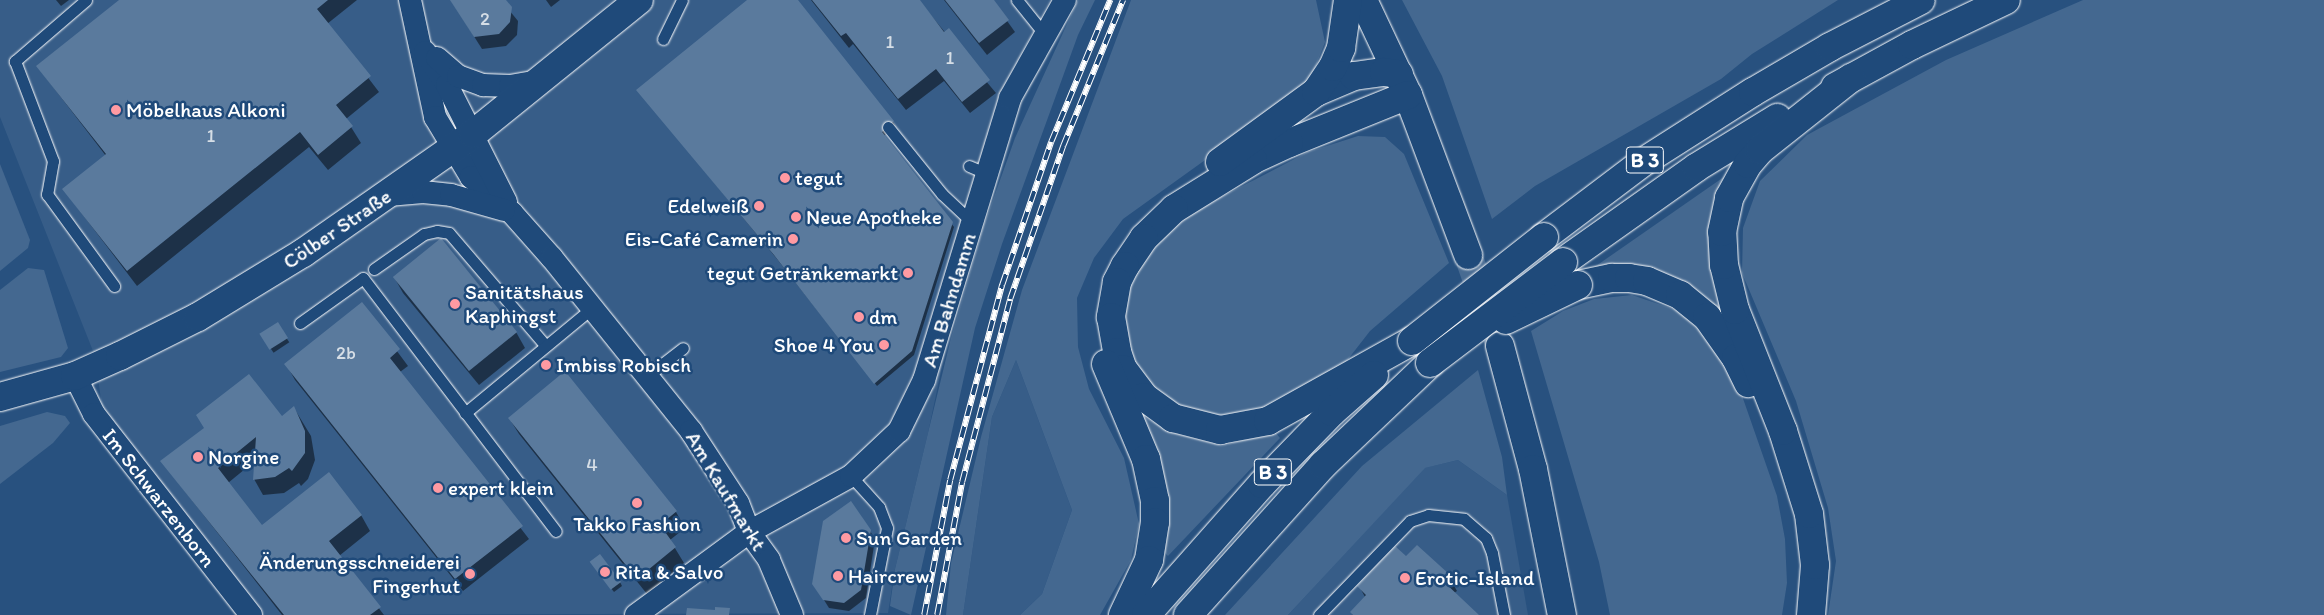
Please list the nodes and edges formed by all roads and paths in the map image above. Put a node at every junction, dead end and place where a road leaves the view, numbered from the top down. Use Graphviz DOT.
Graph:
graph roads {
  1 [pos="86,0"];
  2 [pos="410,0"];
  3 [pos="639,0"];
  4 [pos="682,0"];
  5 [pos="1017,0"];
  6 [pos="1064,0"];
  7 [pos="1348,0"];
  8 [pos="1363,0"];
  9 [pos="1921,0"];
  10 [pos="2006,0"];
  11 [pos="1045,35"];
  12 [pos="663,39"];
  13 [pos="419,43"];
  14 [pos="1851,78"];
  15 [pos="539,81"];
  16 [pos="1404,85"];
  17 [pos="1316,92"];
  18 [pos="888,127"];
  19 [pos="463,142"];
  20 [pos="388,195"];
  21 [pos="512,213"];
  22 [pos="973,223"];
  23 [pos="1468,255"];
  24 [pos="374,269"];
  25 [pos="114,286"];
  26 [pos="593,307"];
  27 [pos="300,323"];
  28 [pos="1412,341"];
  29 [pos="545,345"];
  30 [pos="1500,346"];
  31 [pos="683,348"];
  32 [pos="1440,356"];
  33 [pos="648,375"];
  34 [pos="75,376"];
  35 [pos="0,397"];
  36 [pos="465,413"];
  37 [pos="851,476"];
  38 [pos="556,530"];
  39 [pos="750,532"];
  40 [pos="251,615"];
  41 [pos="636,615"];
  42 [pos="792,615"];
  43 [pos="870,615"];
  44 [pos="1123,615"];
  45 [pos="1146,615"];
  46 [pos="1188,615"];
  47 [pos="1319,615"];
  48 [pos="1504,615"];
  49 [pos="1562,615"];
  50 [pos="1796,615"];
  51 [pos="1811,615"];
  1 -- 25 [label="lane"];
  2 -- 13 [label="street, Am Kaufmarkt"];
  3 -- 15 [label="main road, Cölber Straße"];
  4 -- 12 [label="lane"];
  5 -- 11 [label="lane"];
  6 -- 11 [label="street, Am Bahndamm"];
  7 -- 17 [label="main road"];
  8 -- 16 [label="main road"];
  9 -- 28 [label="main road, B 3, bridge"];
  10 -- 14 [label="main road, B 3"];
  11 -- 22 [label="street, Am Bahndamm"];
  13 -- 15 [label="street"];
  13 -- 19 [label="street, Am Kaufmarkt"];
  14 -- 32 [label="main road, B 3, bridge"];
  14 -- 51 [label="main road"];
  15 -- 19 [label="main road, Cölber Straße"];
  16 -- 17 [label="main road"];
  16 -- 23 [label="main road"];
  16 -- 28 [label="main road"];
  17 -- 44 [label="main road"];
  18 -- 22 [label="lane"];
  19 -- 20 [label="main road, Cölber Straße"];
  19 -- 21 [label="street, Am Kaufmarkt"];
  20 -- 21 [label="street"];
  20 -- 34 [label="main road, Cölber Straße"];
  21 -- 26 [label="street, Am Kaufmarkt"];
  22 -- 37 [label="street, Am Bahndamm"];
  24 -- 29 [label="lane"];
  26 -- 29 [label="lane"];
  26 -- 33 [label="street, Am Kaufmarkt"];
  27 -- 36 [label="lane"];
  28 -- 45 [label="main road, B 3"];
  29 -- 36 [label="lane"];
  30 -- 49 [label="main road"];
  31 -- 33 [label="lane"];
  32 -- 46 [label="main road, B 3"];
  32 -- 50 [label="main road, bridge"];
  33 -- 39 [label="street, Am Kaufmarkt"];
  34 -- 35 [label="main road, Cölber Straße"];
  34 -- 40 [label="street, Im Schwarzenborn"];
  36 -- 38 [label="lane"];
  37 -- 39 [label="street, Am Bahndamm"];
  37 -- 43 [label="lane"];
  39 -- 41 [label="street"];
  39 -- 42 [label="street, Am Kaufmarkt"];
  47 -- 48 [label="lane"];
}
